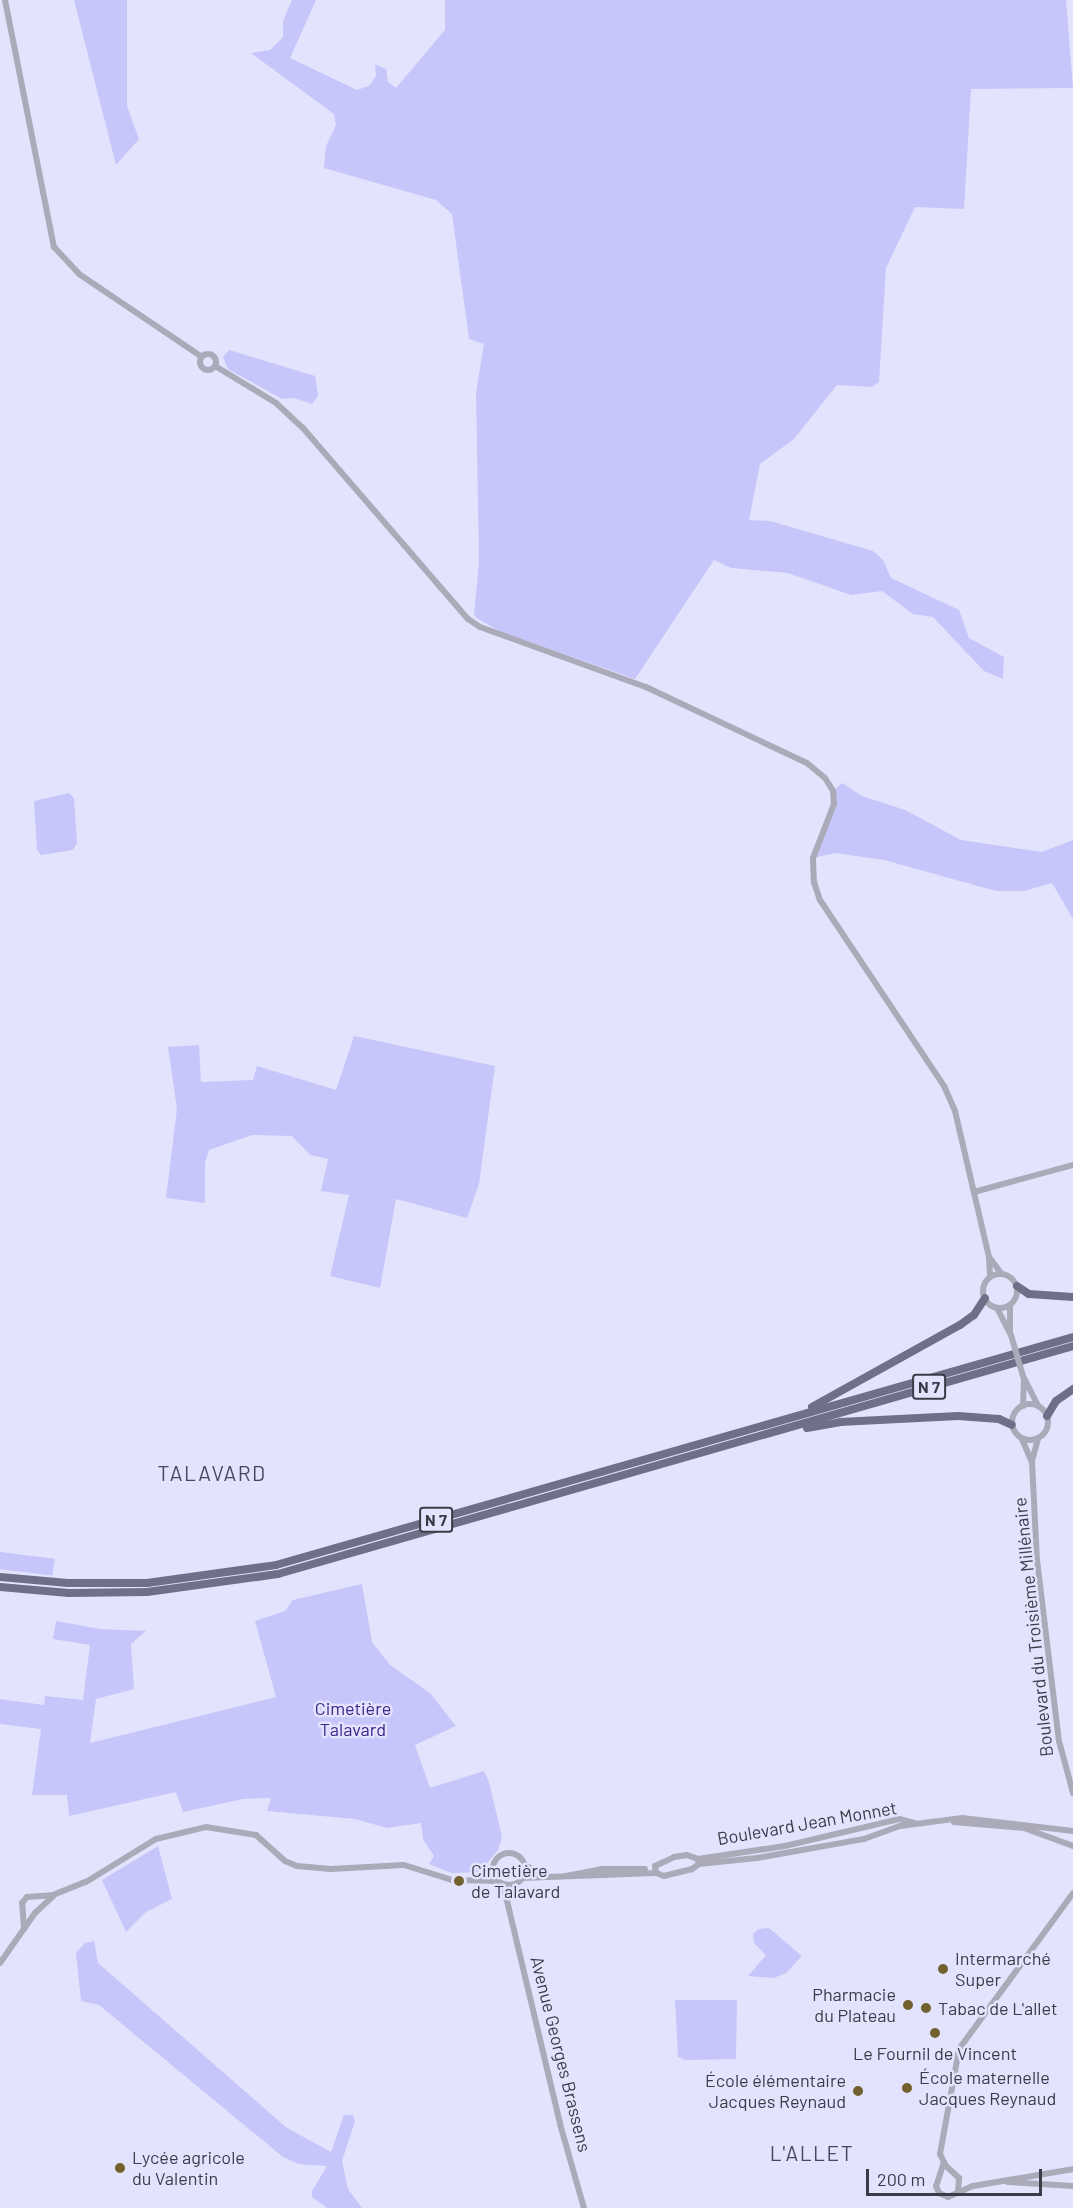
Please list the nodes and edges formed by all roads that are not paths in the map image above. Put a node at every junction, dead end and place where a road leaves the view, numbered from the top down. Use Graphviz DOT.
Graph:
graph roads {
  1 [pos="5,0"];
  2 [pos="1073,1165"];
  3 [pos="974,1192"];
  4 [pos="989,1257"];
  5 [pos="1001,1273"];
  6 [pos="990,1277"];
  7 [pos="1017,1286"];
  8 [pos="985,1298"];
  9 [pos="1073,1298"];
  10 [pos="1010,1305"];
  11 [pos="997,1308"];
  12 [pos="1011,1333"];
  13 [pos="1073,1337"];
  14 [pos="1073,1346"];
  15 [pos="1023,1377"];
  16 [pos="1073,1389"];
  17 [pos="1023,1406"];
  18 [pos="1038,1406"];
  19 [pos="796,1416"];
  20 [pos="1047,1416"];
  21 [pos="1012,1425"];
  22 [pos="785,1428"];
  23 [pos="1038,1438"];
  24 [pos="1023,1439"];
  25 [pos="1032,1462"];
  26 [pos="0,1577"];
  27 [pos="0,1587"];
  28 [pos="1072,1790"];
  29 [pos="950,1821"];
  30 [pos="1073,1831"];
  31 [pos="1073,1846"];
  32 [pos="698,1861"];
  33 [pos="524,1865"];
  34 [pos="493,1869"];
  35 [pos="656,1869"];
  36 [pos="544,1875"];
  37 [pos="522,1878"];
  38 [pos="471,1881"];
  39 [pos="501,1882"];
  40 [pos="515,1884"];
  41 [pos="1073,1893"];
  42 [pos="53,1896"];
  43 [pos="36,1898"];
  44 [pos="511,1906"];
  45 [pos="40,1907"];
  46 [pos="25,1911"];
  47 [pos="35,1913"];
  48 [pos="24,1929"];
  49 [pos="0,1963"];
  50 [pos="944,2162"];
  51 [pos="1073,2169"];
  52 [pos="951,2172"];
  53 [pos="941,2175"];
  54 [pos="961,2181"];
  55 [pos="995,2182"];
  56 [pos="973,2186"];
  57 [pos="1073,2186"];
  58 [pos="958,2193"];
  59 [pos="584,2208"];
  1 -- 3 [label="street"];
  2 -- 3 [label="street"];
  3 -- 4 [label="street"];
  4 -- 5 [label="street"];
  4 -- 6 [label="street"];
  5 -- 6 [label="street"];
  5 -- 7 [label="street"];
  6 -- 8 [label="street"];
  7 -- 9 [label="highway"];
  7 -- 10 [label="street"];
  8 -- 11 [label="street"];
  8 -- 19 [label="highway"];
  10 -- 11 [label="street"];
  10 -- 12 [label="street"];
  11 -- 12 [label="street"];
  12 -- 15 [label="street, bridge"];
  13 -- 19 [label="highway, N 7"];
  14 -- 22 [label="highway, N 7"];
  15 -- 17 [label="street"];
  15 -- 18 [label="street"];
  16 -- 20 [label="highway"];
  17 -- 18 [label="street"];
  17 -- 21 [label="street"];
  18 -- 20 [label="street"];
  19 -- 26 [label="highway, N 7"];
  20 -- 23 [label="street"];
  21 -- 22 [label="highway"];
  21 -- 24 [label="street"];
  22 -- 27 [label="highway, N 7"];
  23 -- 24 [label="street"];
  23 -- 25 [label="street, Boulevard du Troisième Millénaire"];
  24 -- 25 [label="street, Boulevard du Troisième Millénaire"];
  25 -- 28 [label="street, Boulevard du Troisième Millénaire"];
  29 -- 30 [label="street, Boulevard Jean Monnet"];
  29 -- 31 [label="street, Boulevard Jean Monnet"];
  29 -- 32 [label="street, Boulevard Jean Monnet"];
  32 -- 35 [label="street, Boulevard Jean Monnet"];
  32 -- 35 [label="street, Boulevard Jean Monnet"];
  33 -- 34 [label="street"];
  33 -- 36 [label="street, Boulevard Jean Monnet"];
  33 -- 37 [label="street"];
  34 -- 38 [label="street"];
  34 -- 39 [label="street"];
  35 -- 36 [label="street, Boulevard Jean Monnet"];
  36 -- 37 [label="street, Boulevard Jean Monnet"];
  37 -- 40 [label="street"];
  38 -- 39 [label="street"];
  38 -- 42 [label="street"];
  39 -- 40 [label="street"];
  39 -- 44 [label="street, Avenue Georges Brassens"];
  40 -- 44 [label="street, Avenue Georges Brassens"];
  41 -- 50 [label="street"];
  42 -- 43 [label="street"];
  42 -- 45 [label="street"];
  43 -- 45 [label="street"];
  43 -- 46 [label="street"];
  44 -- 59 [label="street, Avenue Georges Brassens"];
  45 -- 47 [label="street"];
  46 -- 47 [label="street"];
  46 -- 48 [label="street"];
  47 -- 48 [label="street"];
  48 -- 49 [label="street"];
  50 -- 52 [label="street"];
  50 -- 53 [label="street"];
  51 -- 55 [label="street"];
  52 -- 53 [label="street"];
  52 -- 54 [label="street"];
  53 -- 58 [label="street"];
  54 -- 56 [label="street"];
  54 -- 58 [label="street"];
  55 -- 56 [label="street"];
  55 -- 57 [label="street"];
  56 -- 58 [label="street"];
}
